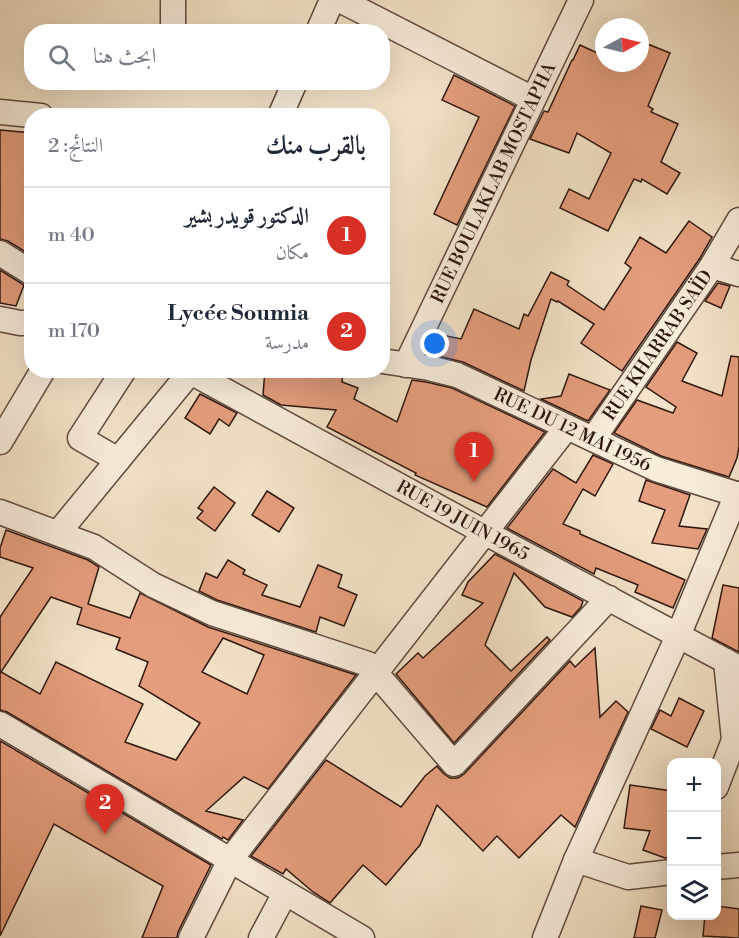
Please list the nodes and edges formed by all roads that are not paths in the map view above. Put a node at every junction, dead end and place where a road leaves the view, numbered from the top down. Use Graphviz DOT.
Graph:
graph roads {
  1 [pos="173,0"];
  2 [pos="333,0"];
  3 [pos="340,0"];
  4 [pos="581,0"];
  5 [pos="173,24"];
  6 [pos="322,24"];
  7 [pos="387,24"];
  8 [pos="390,26"];
  9 [pos="291,90"];
  10 [pos="533,99"];
  11 [pos="284,108"];
  12 [pos="0,112"];
  13 [pos="24,114"];
  14 [pos="739,220"];
  15 [pos="0,253"];
  16 [pos="712,266"];
  17 [pos="24,268"];
  18 [pos="739,274"];
  19 [pos="0,319"];
  20 [pos="24,323"];
  21 [pos="394,363"];
  22 [pos="38,378"];
  23 [pos="119,378"];
  24 [pos="184,378"];
  25 [pos="203,378"];
  26 [pos="567,427"];
  27 [pos="593,439"];
  28 [pos="0,442"];
  29 [pos="118,460"];
  30 [pos="738,495"];
  31 [pos="0,512"];
  32 [pos="484,532"];
  33 [pos="58,533"];
  34 [pos="609,598"];
  35 [pos="678,636"];
  36 [pos="733,665"];
  37 [pos="376,671"];
  38 [pos="0,724"];
  39 [pos="721,776"];
  40 [pos="230,860"];
  41 [pos="576,860"];
  42 [pos="739,865"];
  43 [pos="721,867"];
  44 [pos="667,873"];
  45 [pos="285,893"];
  46 [pos="191,938"];
  47 [pos="261,938"];
  48 [pos="362,938"];
  49 [pos="545,938"];
  1 -- 5 [label="street"];
  2 -- 6 [label="street"];
  3 -- 7 [label="street"];
  4 -- 10 [label="street, RUE BOULAKLAB MOSTAPHA"];
  8 -- 10 [label="street"];
  9 -- 11 [label="street"];
  10 -- 21 [label="street, RUE BOULAKLAB MOSTAPHA"];
  12 -- 13 [label="street"];
  14 -- 16 [label="street, RUE KHARRAB SAÏD"];
  15 -- 17 [label="street"];
  16 -- 18 [label="street"];
  16 -- 27 [label="street, RUE KHARRAB SAÏD"];
  19 -- 20 [label="street"];
  21 -- 26 [label="street, RUE DU 12 MAI 1956"];
  22 -- 28 [label="street"];
  23 -- 29 [label="street"];
  24 -- 29 [label="street"];
  25 -- 32 [label="street, RUE 19 JUIN 1965"];
  26 -- 27 [label="street, RUE DU 12 MAI 1956"];
  26 -- 32 [label="street"];
  27 -- 30 [label="street, RUE DU 12 MAI 1956"];
  29 -- 33 [label="street"];
  30 -- 35 [label="street"];
  31 -- 33 [label="street"];
  32 -- 34 [label="street, RUE 19 JUIN 1965"];
  32 -- 37 [label="street"];
  33 -- 37 [label="street"];
  34 -- 35 [label="street, RUE 19 JUIN 1965"];
  34 -- 37 [label="street"];
  35 -- 36 [label="street, RUE 19 JUIN 1965"];
  35 -- 41 [label="street"];
  36 -- 39 [label="street"];
  37 -- 40 [label="street"];
  38 -- 40 [label="street"];
  40 -- 45 [label="street"];
  40 -- 46 [label="street"];
  41 -- 44 [label="street"];
  41 -- 49 [label="street"];
  42 -- 43 [label="street"];
  45 -- 47 [label="street"];
  45 -- 48 [label="street"];
}
